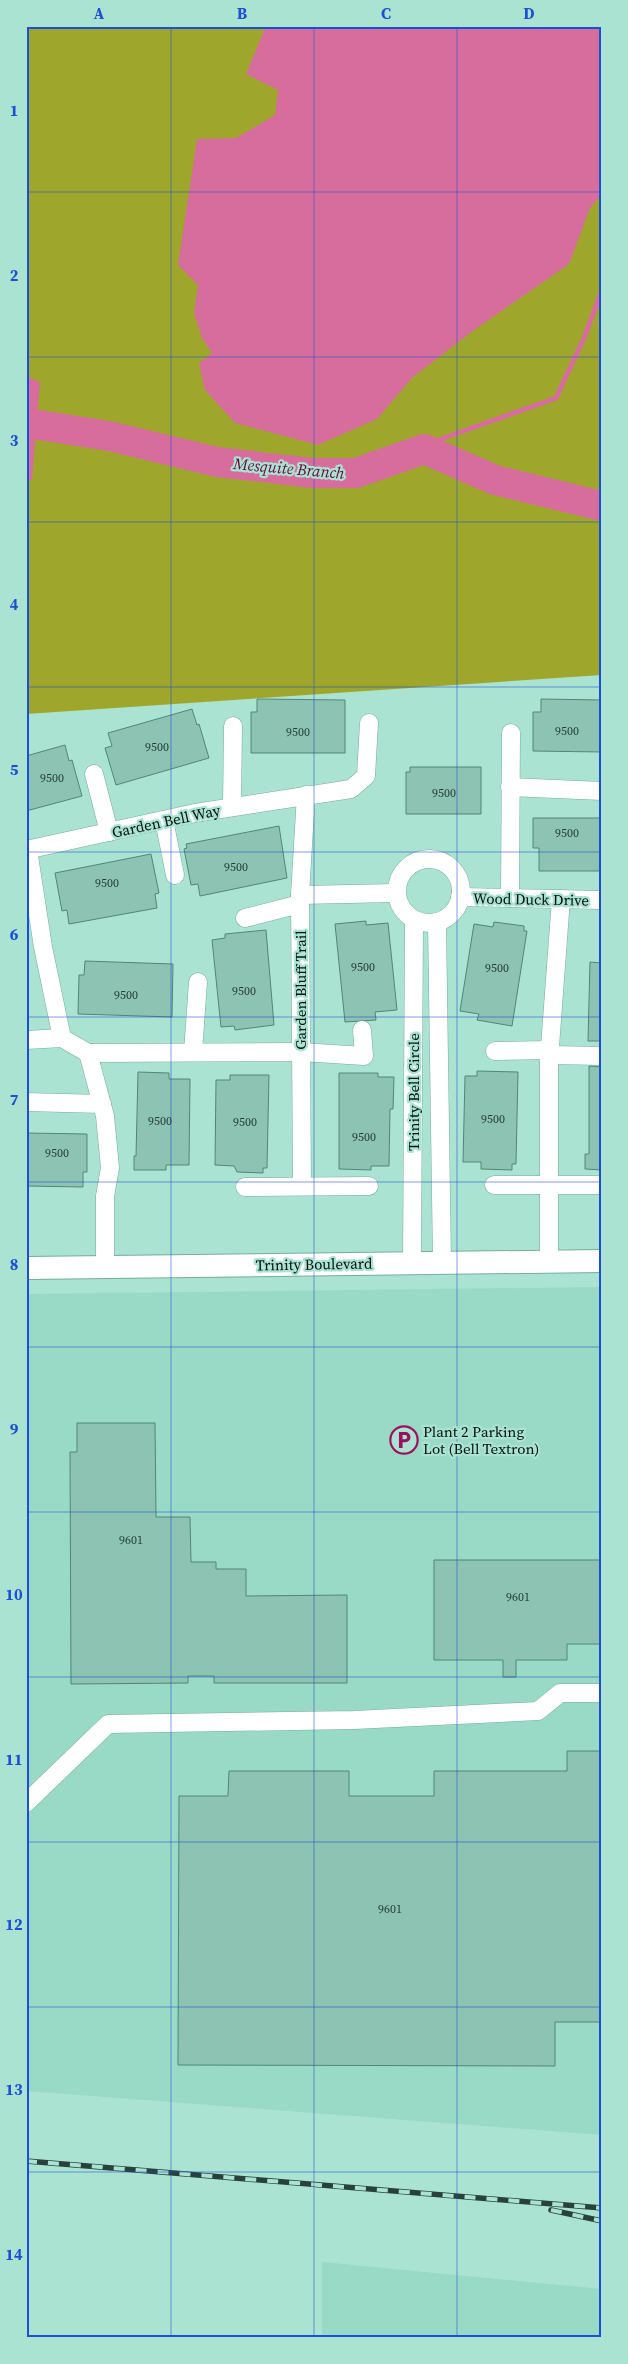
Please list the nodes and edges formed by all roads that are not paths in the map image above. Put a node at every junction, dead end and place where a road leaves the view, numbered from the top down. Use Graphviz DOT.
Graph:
graph roads {
  1 [pos="369,724"];
  2 [pos="233,726"];
  3 [pos="510,733"];
  4 [pos="94,774"];
  5 [pos="510,787"];
  6 [pos="602,791"];
  7 [pos="306,795"];
  8 [pos="232,807"];
  9 [pos="164,820"];
  10 [pos="109,832"];
  11 [pos="27,850"];
  12 [pos="175,875"];
  13 [pos="396,893"];
  14 [pos="460,897"];
  15 [pos="510,898"];
  16 [pos="300,899"];
  17 [pos="561,899"];
  18 [pos="602,900"];
  19 [pos="32,901"];
  20 [pos="244,918"];
  21 [pos="414,920"];
  22 [pos="437,922"];
  23 [pos="198,982"];
  24 [pos="362,1030"];
  25 [pos="62,1038"];
  26 [pos="26,1040"];
  27 [pos="495,1051"];
  28 [pos="193,1052"];
  29 [pos="301,1052"];
  30 [pos="550,1052"];
  31 [pos="88,1053"];
  32 [pos="602,1056"];
  33 [pos="26,1102"];
  34 [pos="102,1104"];
  35 [pos="550,1184"];
  36 [pos="494,1185"];
  37 [pos="602,1185"];
  38 [pos="245,1186"];
  39 [pos="302,1186"];
  40 [pos="369,1186"];
  41 [pos="549,1261"];
  42 [pos="602,1261"];
  43 [pos="412,1263"];
  44 [pos="442,1263"];
  45 [pos="105,1267"];
  46 [pos="26,1268"];
  47 [pos="602,1693"];
  48 [pos="26,1803"];
  1 -- 7 [label="street, Garden Bell Way"];
  2 -- 8 [label="street"];
  3 -- 5 [label="street"];
  4 -- 10 [label="street"];
  5 -- 6 [label="street"];
  5 -- 15 [label="street"];
  7 -- 8 [label="street, Garden Bell Way"];
  7 -- 16 [label="street, Garden Bluff Trail"];
  8 -- 9 [label="street, Garden Bell Way"];
  9 -- 10 [label="street, Garden Bell Way"];
  9 -- 12 [label="street"];
  10 -- 11 [label="street, Garden Bell Way"];
  11 -- 19 [label="street"];
  13 -- 14 [label="street"];
  13 -- 16 [label="street"];
  13 -- 21 [label="street"];
  14 -- 15 [label="street, Wood Duck Drive"];
  14 -- 22 [label="street"];
  15 -- 17 [label="street, Wood Duck Drive"];
  16 -- 20 [label="street"];
  16 -- 29 [label="street, Garden Bluff Trail"];
  17 -- 18 [label="street, Wood Duck Drive"];
  17 -- 30 [label="street"];
  19 -- 25 [label="street"];
  21 -- 22 [label="street"];
  21 -- 43 [label="street, Trinity Bell Circle"];
  22 -- 44 [label="street, Trinity Bell Circle"];
  23 -- 28 [label="street"];
  24 -- 29 [label="street"];
  25 -- 26 [label="street"];
  25 -- 31 [label="street"];
  27 -- 30 [label="street"];
  28 -- 29 [label="street"];
  28 -- 31 [label="street"];
  29 -- 39 [label="street, Garden Bluff Trail"];
  30 -- 32 [label="street"];
  30 -- 35 [label="street"];
  31 -- 34 [label="street"];
  33 -- 34 [label="street"];
  34 -- 45 [label="street"];
  35 -- 36 [label="street"];
  35 -- 37 [label="street"];
  35 -- 41 [label="street"];
  38 -- 39 [label="street"];
  39 -- 40 [label="street"];
  41 -- 42 [label="main road, Trinity Boulevard"];
  41 -- 44 [label="main road, Trinity Boulevard"];
  43 -- 44 [label="main road, Trinity Boulevard"];
  43 -- 45 [label="main road, Trinity Boulevard"];
  45 -- 46 [label="main road, Trinity Boulevard"];
  47 -- 48 [label="street"];
}
